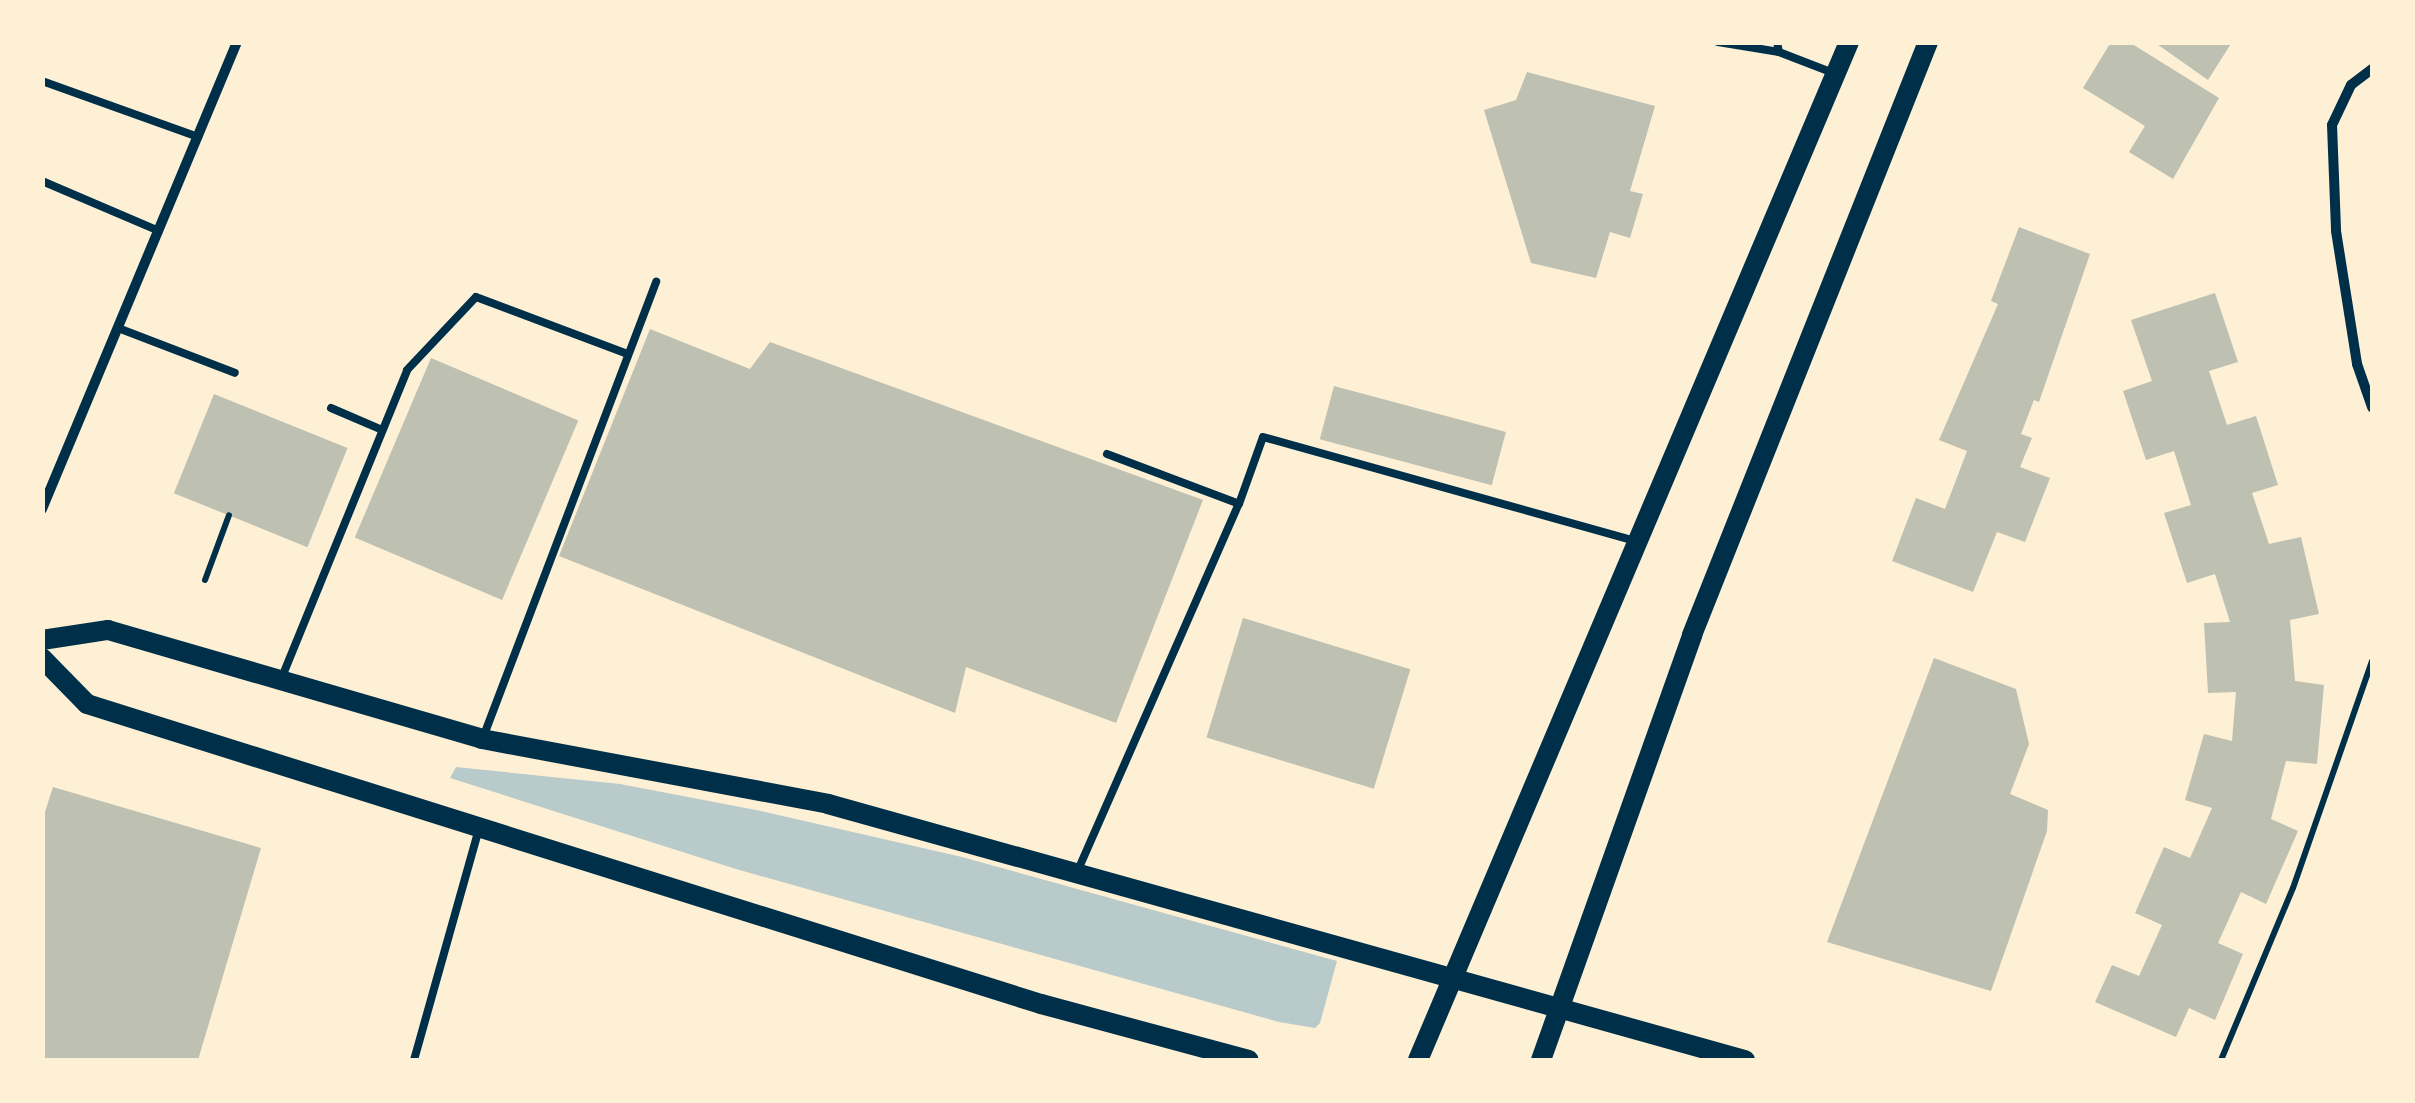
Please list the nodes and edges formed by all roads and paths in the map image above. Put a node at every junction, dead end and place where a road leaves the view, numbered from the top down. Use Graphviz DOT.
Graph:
graph roads {
  1 [pos="238,42"];
  2 [pos="1718,42"];
  3 [pos="1849,42"];
  4 [pos="1928,42"];
  5 [pos="1778,47"];
  6 [pos="2372,69"];
  7 [pos="1836,74"];
  8 [pos="42,81"];
  9 [pos="198,137"];
  10 [pos="42,181"];
  11 [pos="159,231"];
  12 [pos="656,282"];
  13 [pos="118,328"];
  14 [pos="628,354"];
  15 [pos="234,373"];
  16 [pos="2372,407"];
  17 [pos="331,408"];
  18 [pos="380,430"];
  19 [pos="1106,454"];
  20 [pos="1239,504"];
  21 [pos="42,509"];
  22 [pos="229,515"];
  23 [pos="1639,541"];
  24 [pos="206,580"];
  25 [pos="42,640"];
  26 [pos="42,658"];
  27 [pos="2372,661"];
  28 [pos="281,680"];
  29 [pos="482,739"];
  30 [pos="479,828"];
  31 [pos="1076,874"];
  32 [pos="1453,980"];
  33 [pos="1559,1011"];
  34 [pos="414,1060"];
  35 [pos="1250,1060"];
  36 [pos="1418,1060"];
  37 [pos="1541,1060"];
  38 [pos="1745,1060"];
  39 [pos="2221,1060"];
  1 -- 9 [label="street"];
  2 -- 5 [label="lane"];
  3 -- 7 [label="main road"];
  4 -- 33 [label="main road"];
  5 -- 7 [label="lane"];
  6 -- 16 [label="street"];
  7 -- 23 [label="main road"];
  8 -- 9 [label="lane"];
  9 -- 11 [label="street"];
  10 -- 11 [label="lane"];
  11 -- 13 [label="street"];
  12 -- 14 [label="lane"];
  13 -- 15 [label="lane"];
  13 -- 21 [label="street"];
  14 -- 18 [label="lane"];
  14 -- 29 [label="lane"];
  17 -- 18 [label="lane"];
  18 -- 28 [label="lane"];
  19 -- 20 [label="lane"];
  20 -- 23 [label="lane"];
  20 -- 31 [label="lane"];
  22 -- 24 [label="path"];
  23 -- 32 [label="main road"];
  25 -- 28 [label="main road"];
  26 -- 30 [label="main road"];
  27 -- 39 [label="path"];
  28 -- 29 [label="main road"];
  29 -- 31 [label="main road"];
  30 -- 34 [label="lane"];
  30 -- 35 [label="main road"];
  31 -- 32 [label="main road"];
  32 -- 33 [label="main road"];
  32 -- 36 [label="main road"];
  33 -- 37 [label="main road"];
  33 -- 38 [label="main road"];
}
